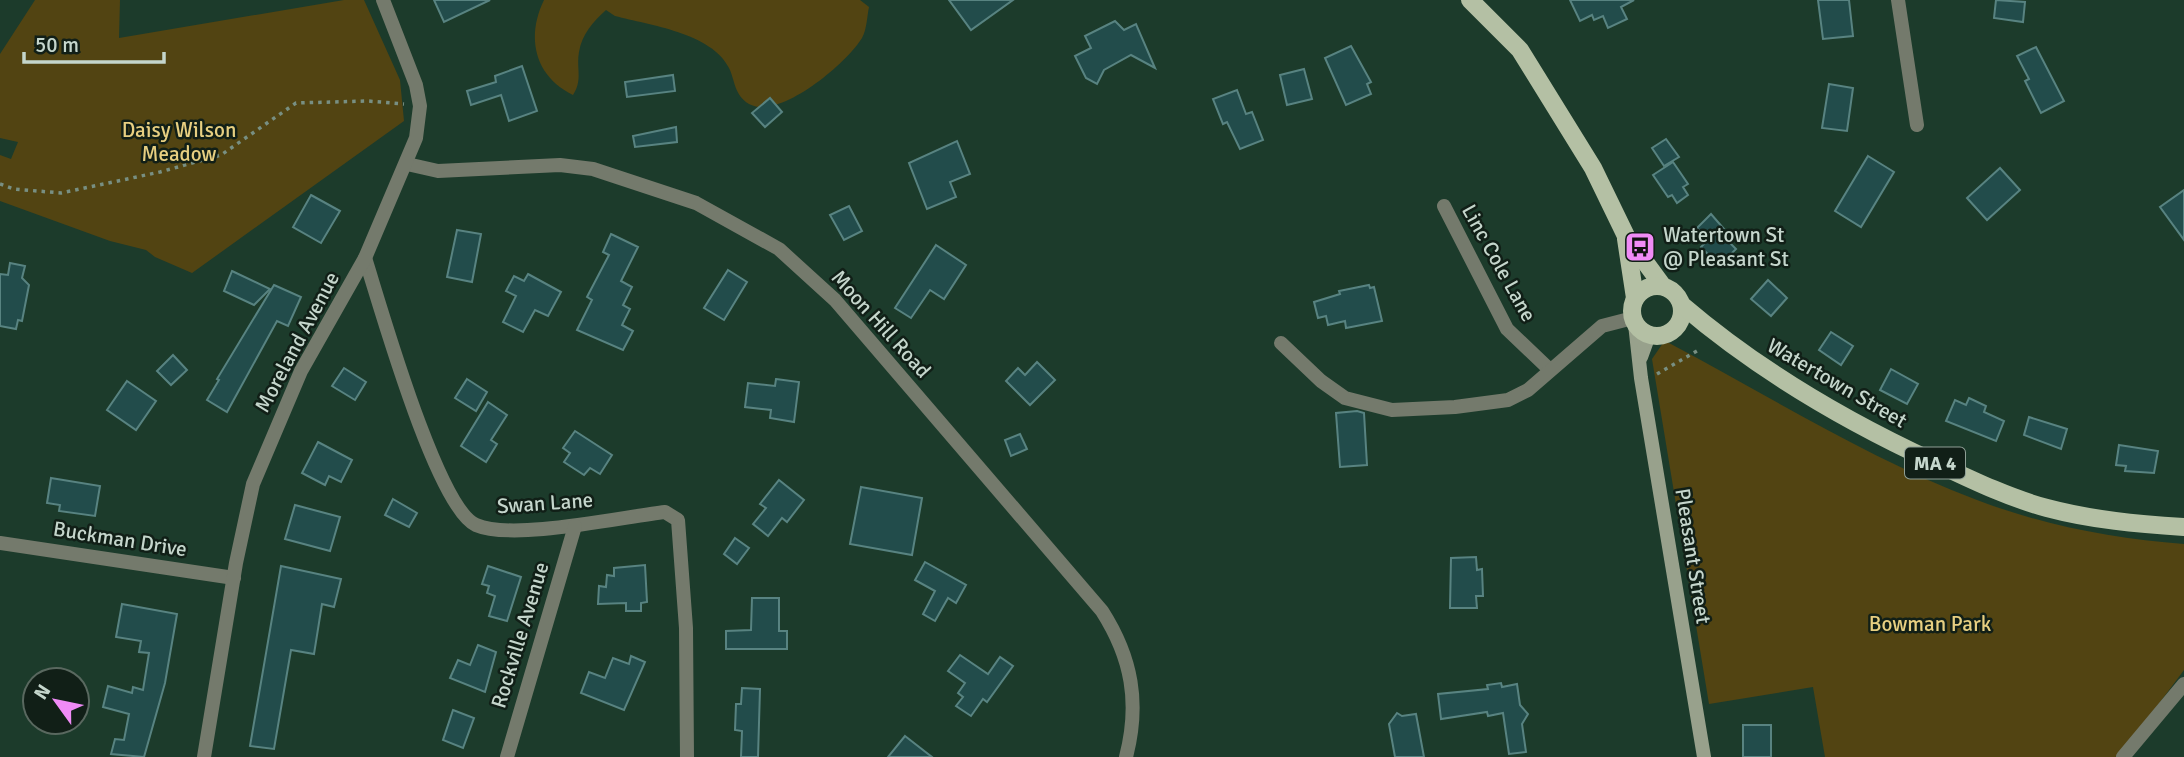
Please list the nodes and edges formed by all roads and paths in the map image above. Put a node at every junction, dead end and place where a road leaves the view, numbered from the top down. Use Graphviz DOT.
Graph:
graph roads {
  1 [pos="383,0"];
  2 [pos="1470,0"];
  3 [pos="1898,0"];
  4 [pos="420,106"];
  5 [pos="1917,125"];
  6 [pos="407,164"];
  7 [pos="0,184"];
  8 [pos="1444,206"];
  9 [pos="1626,236"];
  10 [pos="365,258"];
  11 [pos="1662,285"];
  12 [pos="1635,298"];
  13 [pos="1682,305"];
  14 [pos="1639,326"];
  15 [pos="1675,329"];
  16 [pos="1713,332"];
  17 [pos="1281,343"];
  18 [pos="1697,351"];
  19 [pos="1549,369"];
  20 [pos="1652,376"];
  21 [pos="576,526"];
  22 [pos="2184,527"];
  23 [pos="0,543"];
  24 [pos="234,578"];
  25 [pos="2184,684"];
  26 [pos="204,757"];
  27 [pos="507,757"];
  28 [pos="687,757"];
  29 [pos="1126,757"];
  30 [pos="1704,757"];
  31 [pos="2123,757"];
  1 -- 4 [label="street, Moreland Avenue"];
  2 -- 9 [label="main road"];
  3 -- 5 [label="street"];
  4 -- 6 [label="street, Moreland Avenue"];
  4 -- 7 [label="path"];
  6 -- 10 [label="street, Moreland Avenue"];
  6 -- 29 [label="street, Moon Hill Road"];
  8 -- 19 [label="street, Linc Cole Lane"];
  9 -- 11 [label="main road"];
  9 -- 12 [label="main road"];
  10 -- 21 [label="street, Swan Lane"];
  10 -- 24 [label="street, Moreland Avenue"];
  11 -- 12 [label="main road"];
  11 -- 13 [label="main road"];
  12 -- 14 [label="main road"];
  13 -- 15 [label="main road"];
  13 -- 16 [label="main road, Watertown Street / MA 4"];
  14 -- 15 [label="main road"];
  14 -- 19 [label="street"];
  14 -- 30 [label="street, Pleasant Street"];
  15 -- 16 [label="main road"];
  16 -- 22 [label="main road, Watertown Street / MA 4"];
  17 -- 19 [label="street"];
  18 -- 20 [label="path"];
  21 -- 27 [label="street, Rockville Avenue"];
  21 -- 28 [label="street, Swan Lane"];
  23 -- 24 [label="street, Buckman Drive"];
  24 -- 26 [label="street, Moreland Avenue"];
  25 -- 31 [label="street"];
}
